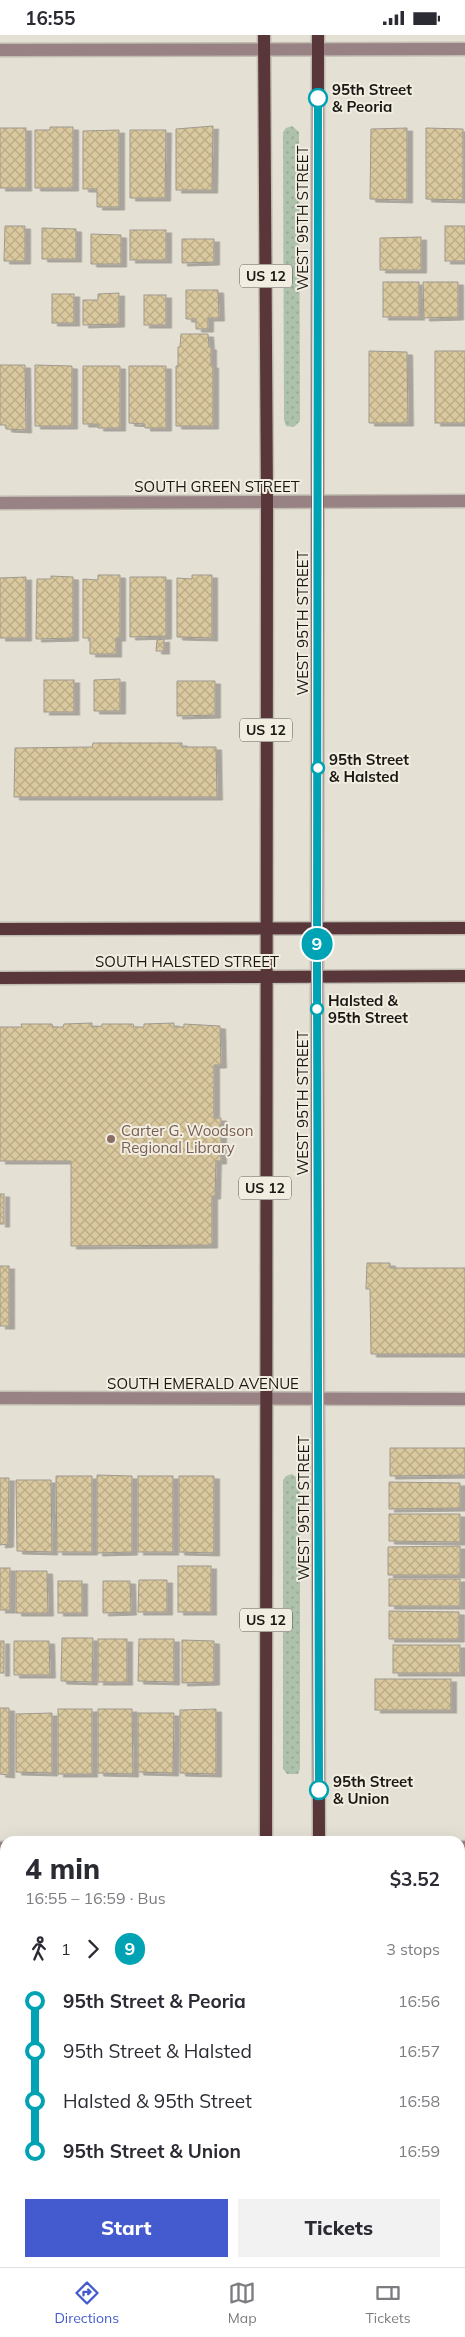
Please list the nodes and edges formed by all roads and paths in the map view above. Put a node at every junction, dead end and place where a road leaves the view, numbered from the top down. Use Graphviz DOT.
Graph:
graph roads {
  1 [pos="264,35"];
  2 [pos="318,35"];
  3 [pos="318,49"];
  4 [pos="465,49"];
  5 [pos="0,50"];
  6 [pos="264,50"];
  7 [pos="465,501"];
  8 [pos="267,502"];
  9 [pos="318,502"];
  10 [pos="0,503"];
  11 [pos="317,928"];
  12 [pos="465,928"];
  13 [pos="0,929"];
  14 [pos="265,929"];
  15 [pos="465,975"];
  16 [pos="265,976"];
  17 [pos="317,976"];
  18 [pos="0,978"];
  19 [pos="0,1398"];
  20 [pos="319,1399"];
  21 [pos="465,1399"];
  22 [pos="265,1400"];
  23 [pos="266,1836"];
  24 [pos="319,1836"];
  1 -- 6 [label="main road, US 12"];
  2 -- 3 [label="main road, WEST 95TH STREET"];
  3 -- 4 [label="street"];
  3 -- 6 [label="street"];
  3 -- 9 [label="main road, WEST 95TH STREET"];
  5 -- 6 [label="street"];
  6 -- 8 [label="main road, US 12"];
  7 -- 9 [label="street, SOUTH GREEN STREET"];
  8 -- 9 [label="street, SOUTH GREEN STREET"];
  8 -- 10 [label="street, SOUTH GREEN STREET"];
  8 -- 14 [label="main road, US 12"];
  9 -- 11 [label="main road, WEST 95TH STREET"];
  11 -- 12 [label="main road"];
  11 -- 14 [label="main road"];
  11 -- 17 [label="main road, WEST 95TH STREET"];
  13 -- 14 [label="main road"];
  14 -- 16 [label="main road, US 12"];
  15 -- 17 [label="main road, SOUTH HALSTED STREET"];
  16 -- 17 [label="main road, SOUTH HALSTED STREET"];
  16 -- 18 [label="main road, SOUTH HALSTED STREET"];
  16 -- 22 [label="main road, US 12"];
  17 -- 20 [label="main road, WEST 95TH STREET"];
  19 -- 22 [label="street, SOUTH EMERALD AVENUE"];
  20 -- 21 [label="street, SOUTH EMERALD AVENUE"];
  20 -- 22 [label="street, SOUTH EMERALD AVENUE"];
  20 -- 24 [label="main road, WEST 95TH STREET"];
  22 -- 23 [label="main road, US 12"];
}
